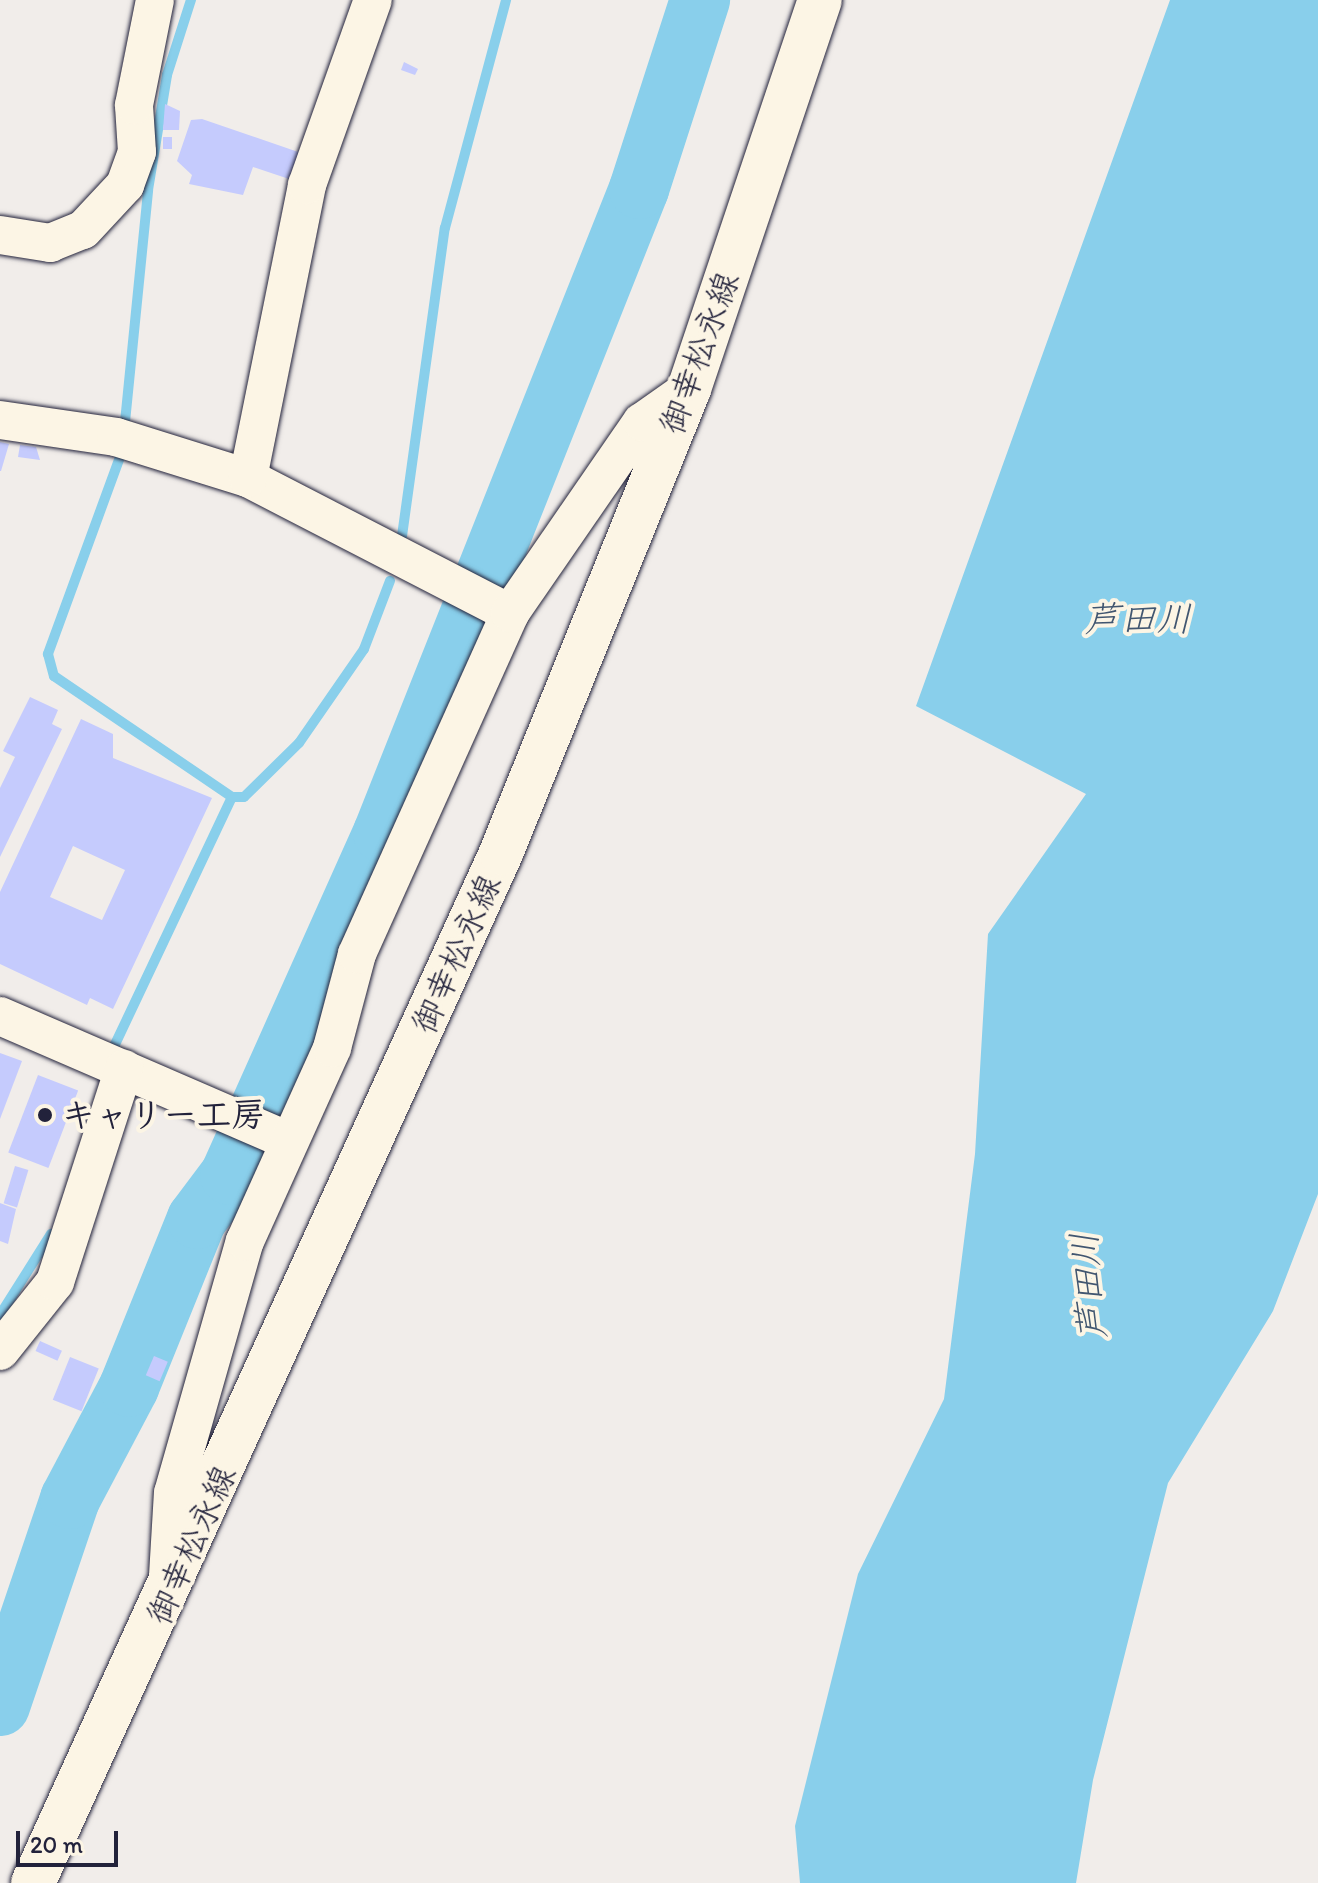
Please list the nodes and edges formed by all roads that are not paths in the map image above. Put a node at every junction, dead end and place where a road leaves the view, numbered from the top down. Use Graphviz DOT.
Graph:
graph roads {
  1 [pos="155,0"];
  2 [pos="373,0"];
  3 [pos="820,0"];
  4 [pos="0,235"];
  5 [pos="689,389"];
  6 [pos="0,420"];
  7 [pos="248,478"];
  8 [pos="501,609"];
  9 [pos="0,1016"];
  10 [pos="111,1064"];
  11 [pos="263,1129"];
  12 [pos="0,1351"];
  13 [pos="167,1599"];
  14 [pos="33,1883"];
  1 -- 4 [label="street"];
  2 -- 7 [label="street"];
  3 -- 5 [label="main road, 御幸松永線"];
  5 -- 8 [label="street"];
  5 -- 13 [label="main road, 御幸松永線"];
  6 -- 7 [label="street"];
  7 -- 8 [label="street"];
  8 -- 11 [label="street"];
  9 -- 10 [label="street"];
  10 -- 11 [label="street"];
  10 -- 12 [label="street"];
  11 -- 13 [label="street"];
  13 -- 14 [label="main road, 御幸松永線"];
}
